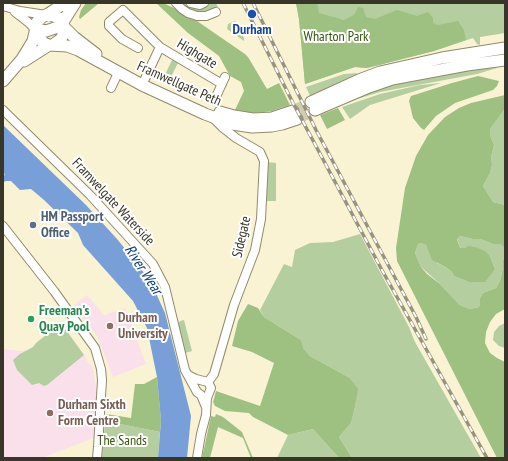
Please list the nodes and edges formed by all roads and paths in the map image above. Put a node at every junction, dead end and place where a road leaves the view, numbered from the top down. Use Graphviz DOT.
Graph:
graph roads {
  1 [pos="65,3"];
  2 [pos="75,3"];
  3 [pos="176,3"];
  4 [pos="191,3"];
  5 [pos="204,3"];
  6 [pos="6,7"];
  7 [pos="216,12"];
  8 [pos="47,15"];
  9 [pos="63,25"];
  10 [pos="35,31"];
  11 [pos="52,45"];
  12 [pos="160,47"];
  13 [pos="138,48"];
  14 [pos="505,48"];
  15 [pos="505,60"];
  16 [pos="17,66"];
  17 [pos="118,73"];
  18 [pos="3,82"];
  19 [pos="144,82"];
  20 [pos="111,88"];
  21 [pos="215,99"];
  22 [pos="3,110"];
  23 [pos="211,116"];
  24 [pos="3,226"];
  25 [pos="188,375"];
  26 [pos="205,382"];
  27 [pos="202,393"];
  28 [pos="96,458"];
  29 [pos="197,458"];
  1 -- 8 [label="highway"];
  2 -- 9 [label="highway"];
  3 -- 7 [label="street"];
  4 -- 5 [label="street"];
  6 -- 8 [label="street"];
  6 -- 10 [label="street"];
  8 -- 9 [label="highway, Framwellgate Peth"];
  8 -- 10 [label="highway"];
  9 -- 10 [label="highway"];
  9 -- 11 [label="highway"];
  9 -- 19 [label="highway, Framwellgate Peth"];
  10 -- 11 [label="highway"];
  10 -- 16 [label="highway"];
  11 -- 16 [label="highway"];
  11 -- 17 [label="highway, Framwellgate Peth"];
  12 -- 13 [label="street, Highgate"];
  12 -- 19 [label="street, Highgate"];
  12 -- 21 [label="street, Highgate"];
  14 -- 15 [label="highway"];
  16 -- 18 [label="highway"];
  17 -- 19 [label="highway, Framwellgate Peth"];
  17 -- 20 [label="street"];
  19 -- 23 [label="highway, Framwellgate Peth"];
  19 -- 23 [label="highway, Framwellgate Peth"];
  22 -- 25 [label="street, Framwelgate Waterside"];
  23 -- 26 [label="street, Sidegate"];
  24 -- 28 [label="street"];
  25 -- 26 [label="street"];
  25 -- 27 [label="street, Framwelgate Waterside"];
  26 -- 27 [label="street, Sidegate"];
  26 -- 27 [label="street"];
  27 -- 29 [label="street, Framwelgate Waterside"];
}
